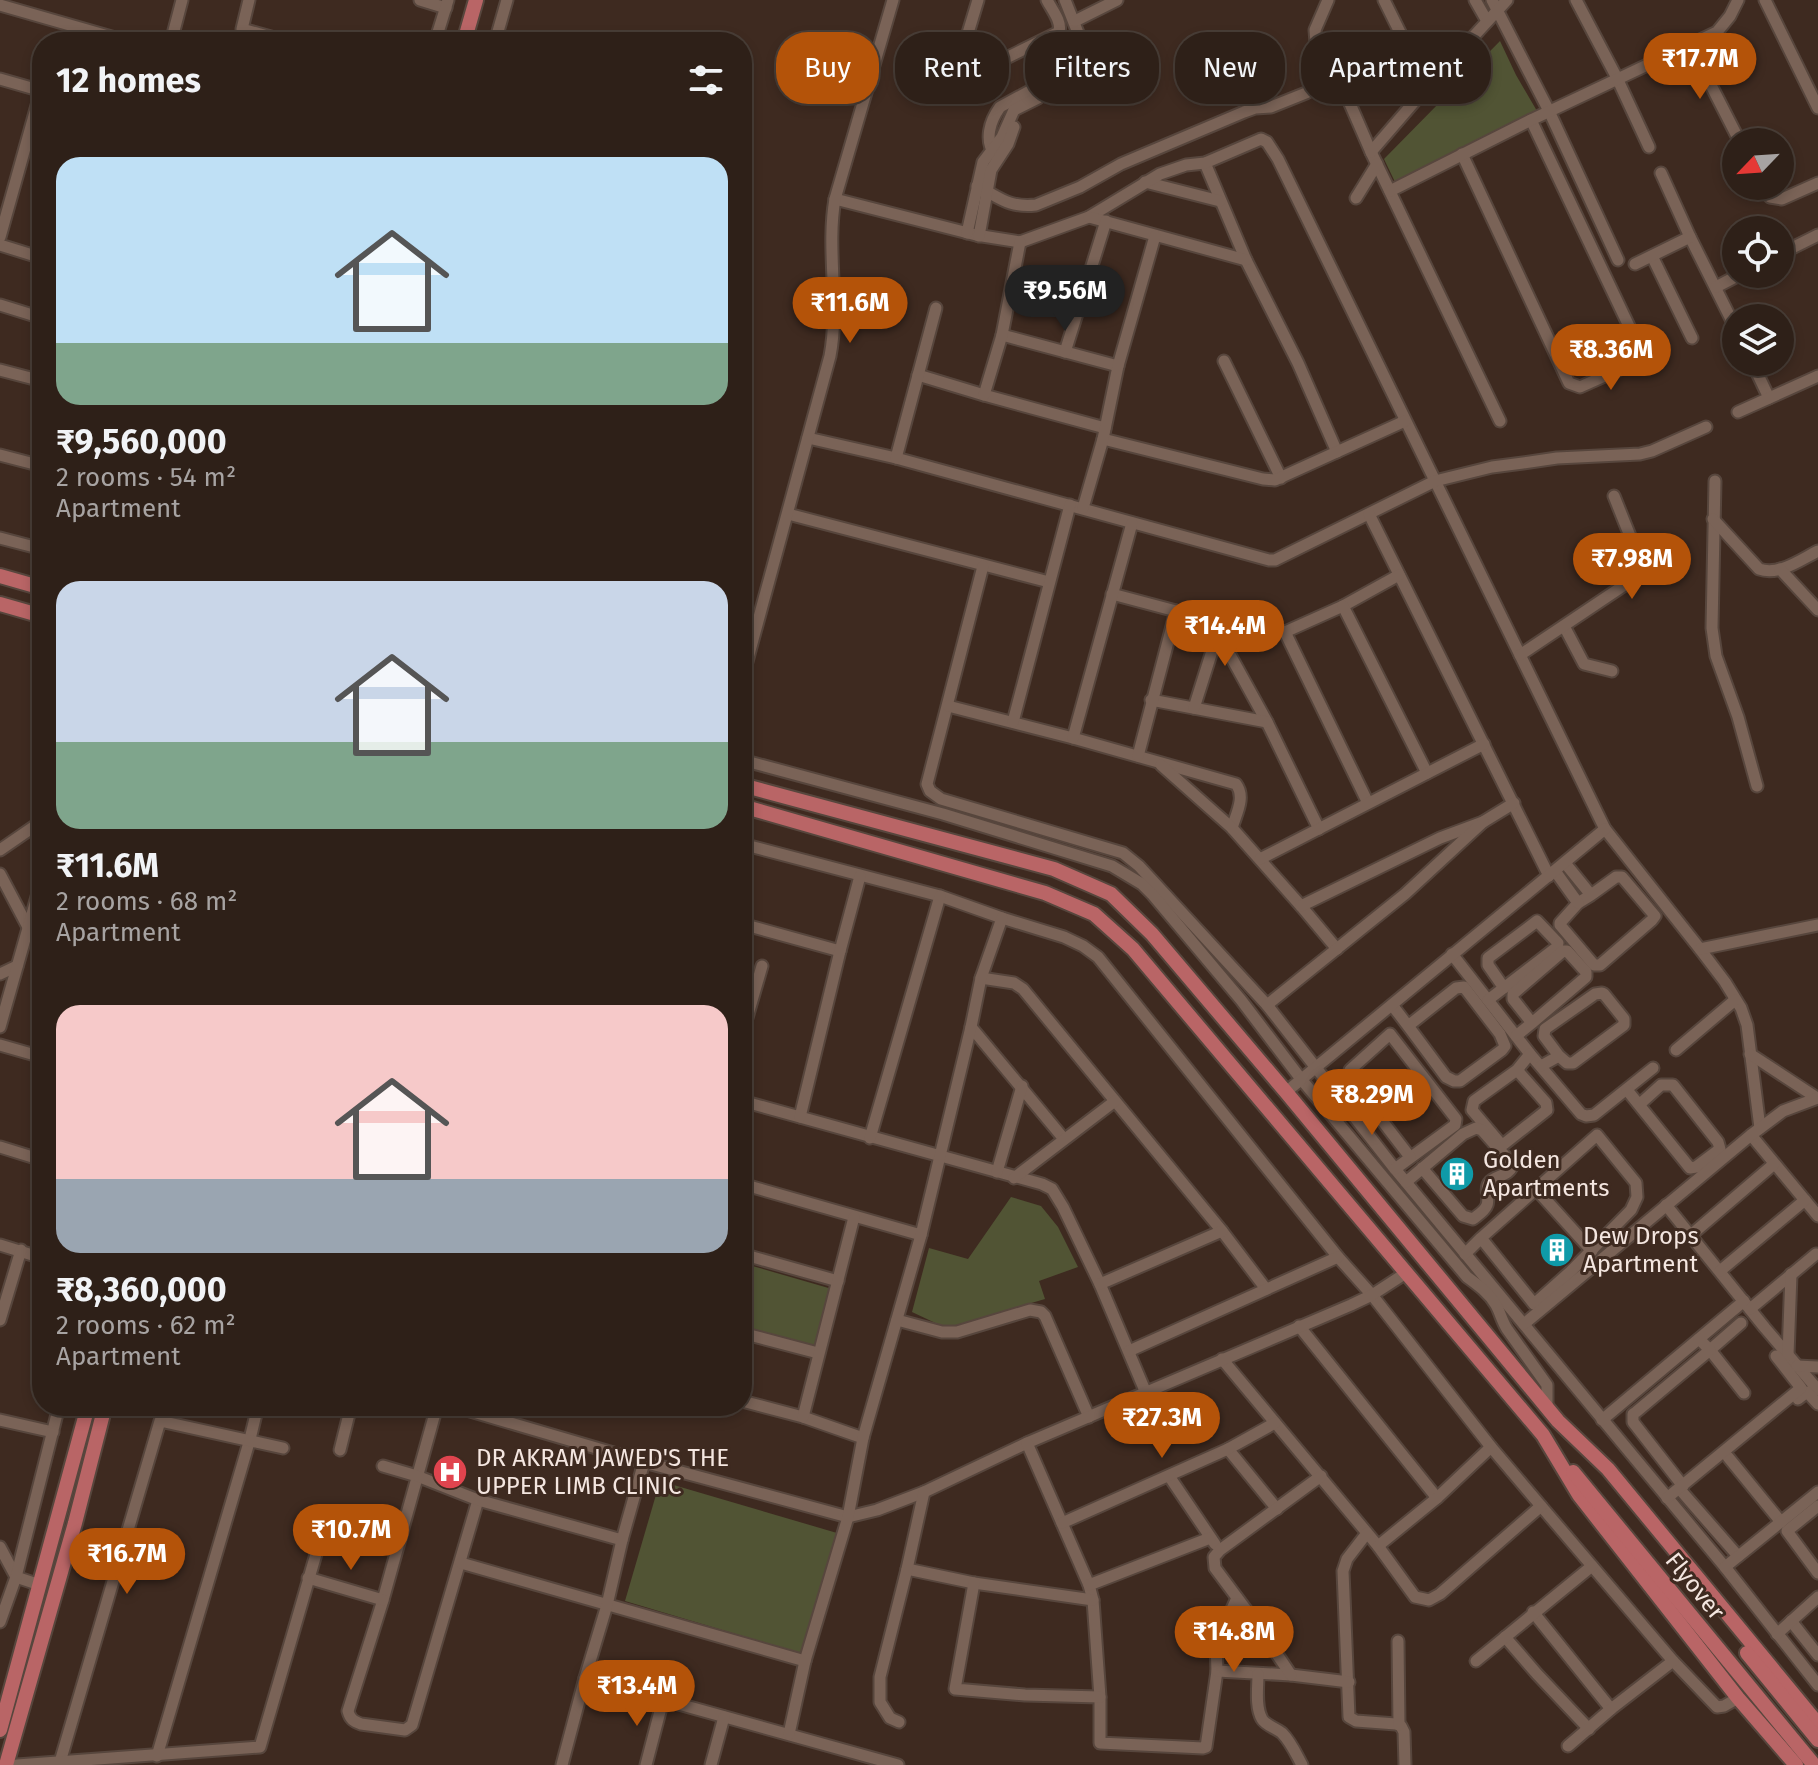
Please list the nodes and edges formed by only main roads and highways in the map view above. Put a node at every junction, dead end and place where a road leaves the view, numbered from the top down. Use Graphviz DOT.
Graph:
graph roads {
  1 [pos="476,0"];
  2 [pos="485,0"];
  3 [pos="467,32"];
  4 [pos="477,32"];
  5 [pos="0,576"];
  6 [pos="32,585"];
  7 [pos="0,604"];
  8 [pos="32,613"];
  9 [pos="752,788"];
  10 [pos="752,809"];
  11 [pos="886,824"];
  12 [pos="879,846"];
  13 [pos="85,1416"];
  14 [pos="102,1416"];
  15 [pos="1558,1421"];
  16 [pos="1543,1435"];
  17 [pos="4,1698"];
  18 [pos="1818,1723"];
  19 [pos="0,1730"];
  20 [pos="1818,1740"];
  21 [pos="1797,1763"];
  22 [pos="6,1765"];
  23 [pos="1814,1765"];
  1 -- 3 [label="main road"];
  2 -- 4 [label="main road"];
  5 -- 6 [label="main road"];
  7 -- 8 [label="main road"];
  9 -- 11 [label="main road"];
  10 -- 12 [label="main road"];
  11 -- 12 [label="main road"];
  11 -- 15 [label="main road"];
  12 -- 16 [label="main road"];
  13 -- 17 [label="main road"];
  14 -- 22 [label="main road"];
  15 -- 18 [label="main road"];
  15 -- 20 [label="main road, Flyover"];
  16 -- 21 [label="main road"];
  16 -- 23 [label="main road, Flyover"];
  17 -- 19 [label="main road"];
}
